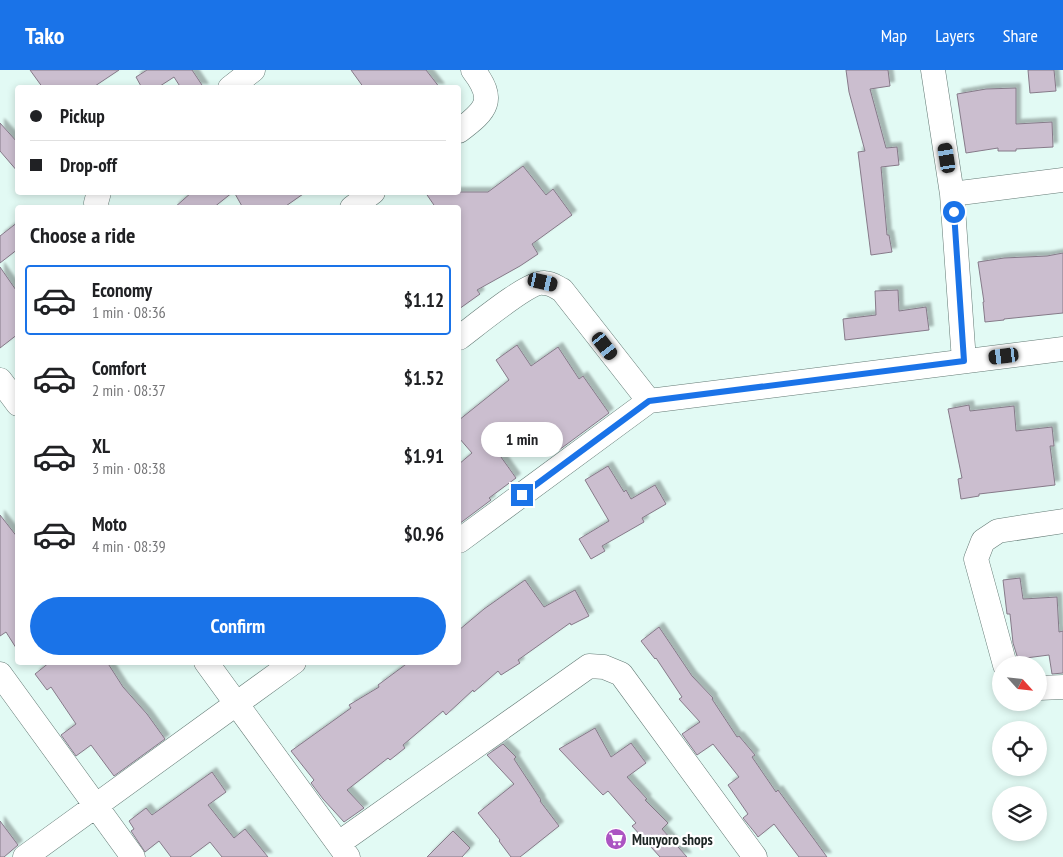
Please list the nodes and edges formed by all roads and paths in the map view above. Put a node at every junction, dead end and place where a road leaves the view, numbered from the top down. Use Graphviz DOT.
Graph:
graph roads {
  1 [pos="253,70"];
  2 [pos="473,70"];
  3 [pos="933,70"];
  4 [pos="234,85"];
  5 [pos="461,129"];
  6 [pos="1063,180"];
  7 [pos="952,194"];
  8 [pos="369,195"];
  9 [pos="356,205"];
  10 [pos="461,337"];
  11 [pos="1063,349"];
  12 [pos="964,361"];
  13 [pos="0,380"];
  14 [pos="15,400"];
  15 [pos="649,401"];
  16 [pos="1063,521"];
  17 [pos="461,540"];
  18 [pos="1002,656"];
  19 [pos="208,665"];
  20 [pos="290,665"];
  21 [pos="0,674"];
  22 [pos="1063,687"];
  23 [pos="1048,688"];
  24 [pos="237,704"];
  25 [pos="96,807"];
  26 [pos="343,850"];
  27 [pos="25,857"];
  28 [pos="133,857"];
  29 [pos="755,857"];
  1 -- 4 [label="street"];
  2 -- 5 [label="street"];
  3 -- 7 [label="street"];
  6 -- 7 [label="street"];
  7 -- 12 [label="street"];
  8 -- 9 [label="street"];
  10 -- 15 [label="street"];
  11 -- 12 [label="street"];
  12 -- 15 [label="street"];
  13 -- 14 [label="street"];
  15 -- 17 [label="street"];
  16 -- 18 [label="street"];
  19 -- 24 [label="street"];
  20 -- 24 [label="street"];
  21 -- 25 [label="street"];
  22 -- 23 [label="street"];
  24 -- 25 [label="street"];
  24 -- 26 [label="street"];
  25 -- 27 [label="street"];
  25 -- 28 [label="street"];
  26 -- 29 [label="street"];
}
